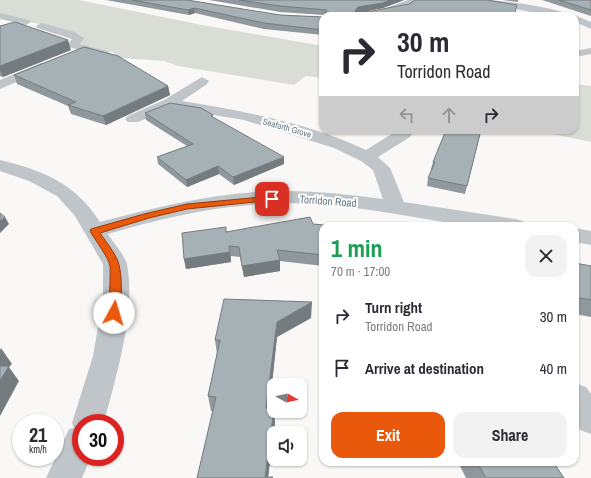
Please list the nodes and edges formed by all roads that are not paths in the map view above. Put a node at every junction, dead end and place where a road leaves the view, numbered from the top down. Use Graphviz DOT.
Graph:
graph roads {
  1 [pos="416,0"];
  2 [pos="484,0"];
  3 [pos="380,12"];
  4 [pos="546,12"];
  5 [pos="0,16"];
  6 [pos="579,20"];
  7 [pos="26,22"];
  8 [pos="41,26"];
  9 [pos="591,26"];
  10 [pos="83,50"];
  11 [pos="591,51"];
  12 [pos="579,53"];
  13 [pos="107,55"];
  14 [pos="202,81"];
  15 [pos="0,84"];
  16 [pos="169,102"];
  17 [pos="133,119"];
  18 [pos="404,134"];
  19 [pos="367,157"];
  20 [pos="0,165"];
  21 [pos="396,207"];
  22 [pos="487,222"];
  23 [pos="94,231"];
  24 [pos="579,236"];
  25 [pos="591,238"];
  26 [pos="579,402"];
  27 [pos="91,414"];
  28 [pos="591,418"];
  29 [pos="72,461"];
  30 [pos="64,478"];
  1 -- 3 [label="street"];
  2 -- 4 [label="street"];
  5 -- 7 [label="street"];
  6 -- 9 [label="street"];
  8 -- 10 [label="street"];
  10 -- 13 [label="street"];
  10 -- 15 [label="street"];
  11 -- 12 [label="street"];
  14 -- 16 [label="street"];
  16 -- 17 [label="street"];
  16 -- 19 [label="street, Seaforth Grove"];
  18 -- 19 [label="street"];
  19 -- 21 [label="street, Seaforth Grove"];
  20 -- 23 [label="street"];
  21 -- 22 [label="street, Torridon Road"];
  21 -- 23 [label="street, Torridon Road"];
  23 -- 27 [label="street"];
  24 -- 25 [label="street"];
  26 -- 28 [label="street"];
  29 -- 30 [label="street"];
}
